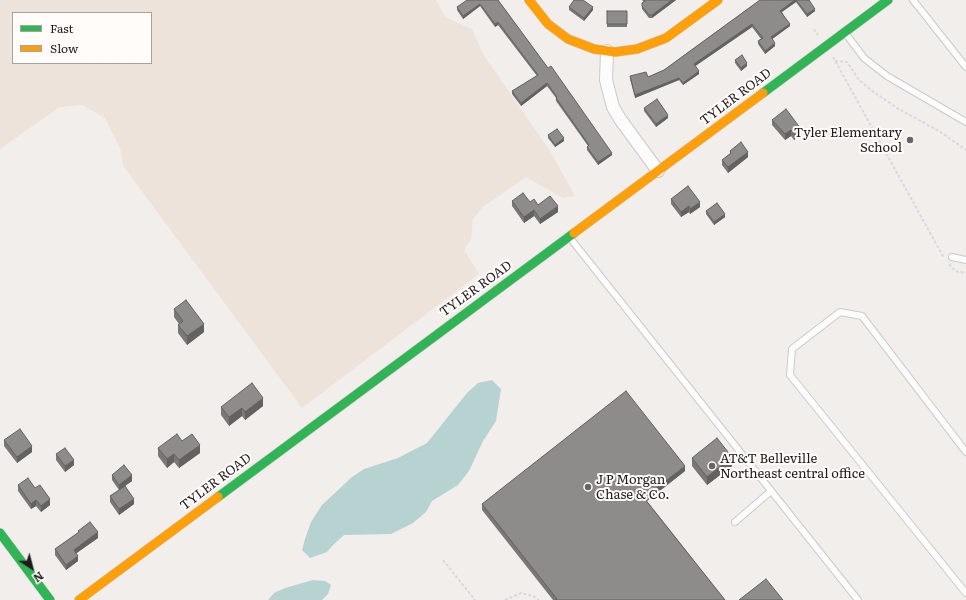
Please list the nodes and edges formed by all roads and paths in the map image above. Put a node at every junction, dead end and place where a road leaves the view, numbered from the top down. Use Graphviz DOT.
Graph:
graph roads {
  1 [pos="529,0"];
  2 [pos="718,0"];
  3 [pos="888,0"];
  4 [pos="913,0"];
  5 [pos="814,30"];
  6 [pos="845,32"];
  7 [pos="826,46"];
  8 [pos="607,51"];
  9 [pos="835,61"];
  10 [pos="966,67"];
  11 [pos="966,122"];
  12 [pos="966,150"];
  13 [pos="658,171"];
  14 [pos="569,237"];
  15 [pos="952,257"];
  16 [pos="966,260"];
  17 [pos="966,273"];
  18 [pos="966,452"];
  19 [pos="771,491"];
  20 [pos="735,522"];
  21 [pos="0,533"];
  22 [pos="443,560"];
  23 [pos="966,593"];
  24 [pos="50,600"];
  25 [pos="79,600"];
  26 [pos="475,600"];
  27 [pos="505,600"];
  28 [pos="539,600"];
  29 [pos="858,600"];
  1 -- 8 [label="street"];
  2 -- 8 [label="street"];
  3 -- 6 [label="street, TYLER ROAD"];
  4 -- 10 [label="lane"];
  5 -- 7 [label="path"];
  6 -- 7 [label="street, TYLER ROAD"];
  6 -- 11 [label="lane"];
  7 -- 9 [label="path"];
  7 -- 13 [label="street, TYLER ROAD"];
  8 -- 13 [label="street"];
  9 -- 12 [label="path"];
  9 -- 17 [label="path"];
  13 -- 14 [label="street, TYLER ROAD"];
  14 -- 19 [label="lane"];
  14 -- 25 [label="street, TYLER ROAD"];
  15 -- 16 [label="lane"];
  18 -- 23 [label="lane"];
  19 -- 20 [label="lane"];
  19 -- 29 [label="lane"];
  21 -- 24 [label="street"];
  22 -- 26 [label="path"];
  27 -- 28 [label="path"];
}
